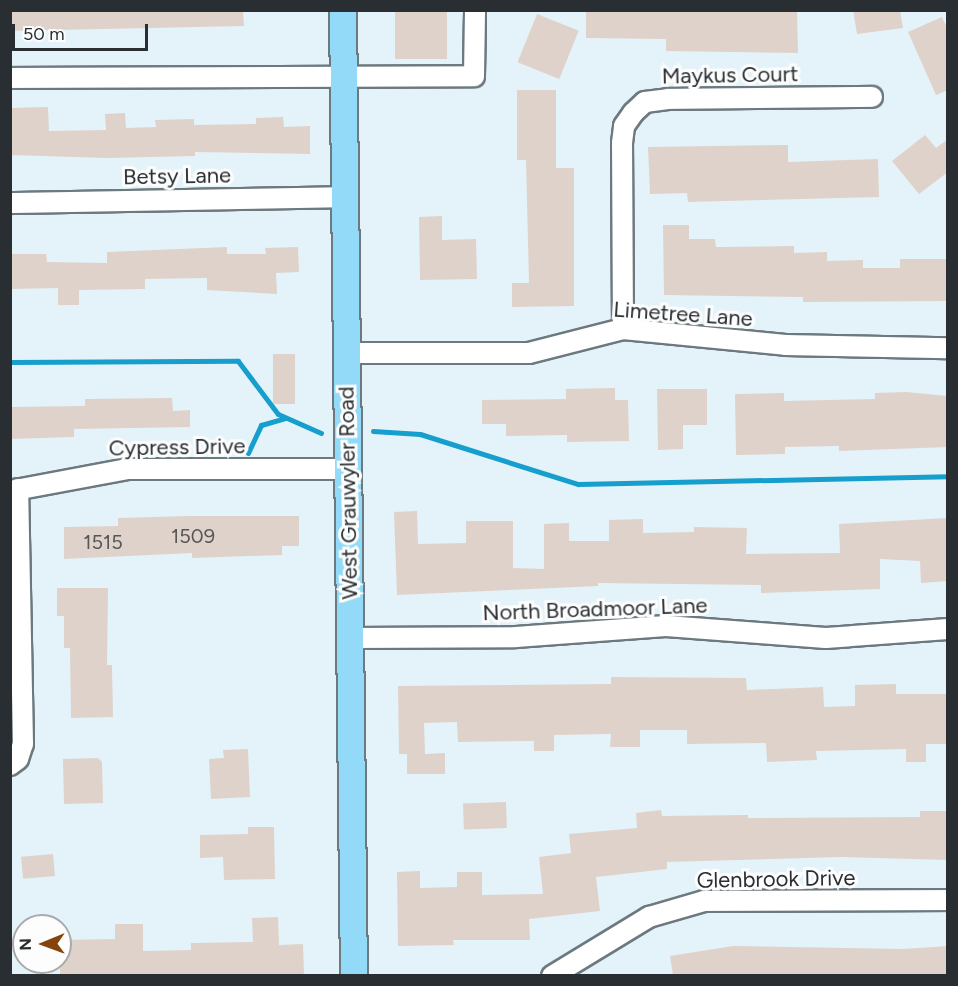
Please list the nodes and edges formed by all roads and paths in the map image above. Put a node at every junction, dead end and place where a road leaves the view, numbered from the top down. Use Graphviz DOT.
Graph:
graph roads {
  1 [pos="343,10"];
  2 [pos="475,10"];
  3 [pos="343,75"];
  4 [pos="10,78"];
  5 [pos="872,97"];
  6 [pos="344,197"];
  7 [pos="10,202"];
  8 [pos="623,329"];
  9 [pos="948,348"];
  10 [pos="346,353"];
  11 [pos="347,469"];
  12 [pos="14,490"];
  13 [pos="948,629"];
  14 [pos="350,638"];
  15 [pos="10,765"];
  16 [pos="948,900"];
  17 [pos="354,975"];
  18 [pos="552,975"];
  1 -- 3 [label="main road, West Grauwyler Road"];
  2 -- 3 [label="street"];
  3 -- 4 [label="street"];
  3 -- 6 [label="main road, West Grauwyler Road"];
  5 -- 8 [label="street, Maykus Court"];
  6 -- 7 [label="street, Betsy Lane"];
  6 -- 10 [label="main road, West Grauwyler Road"];
  8 -- 9 [label="street, Limetree Lane"];
  8 -- 10 [label="street, Limetree Lane"];
  10 -- 11 [label="main road, West Grauwyler Road"];
  11 -- 12 [label="street, Cypress Drive"];
  11 -- 14 [label="main road, West Grauwyler Road"];
  12 -- 15 [label="street"];
  13 -- 14 [label="street, North Broadmoor Lane"];
  14 -- 17 [label="main road, West Grauwyler Road"];
  16 -- 18 [label="street, Glenbrook Drive"];
}
